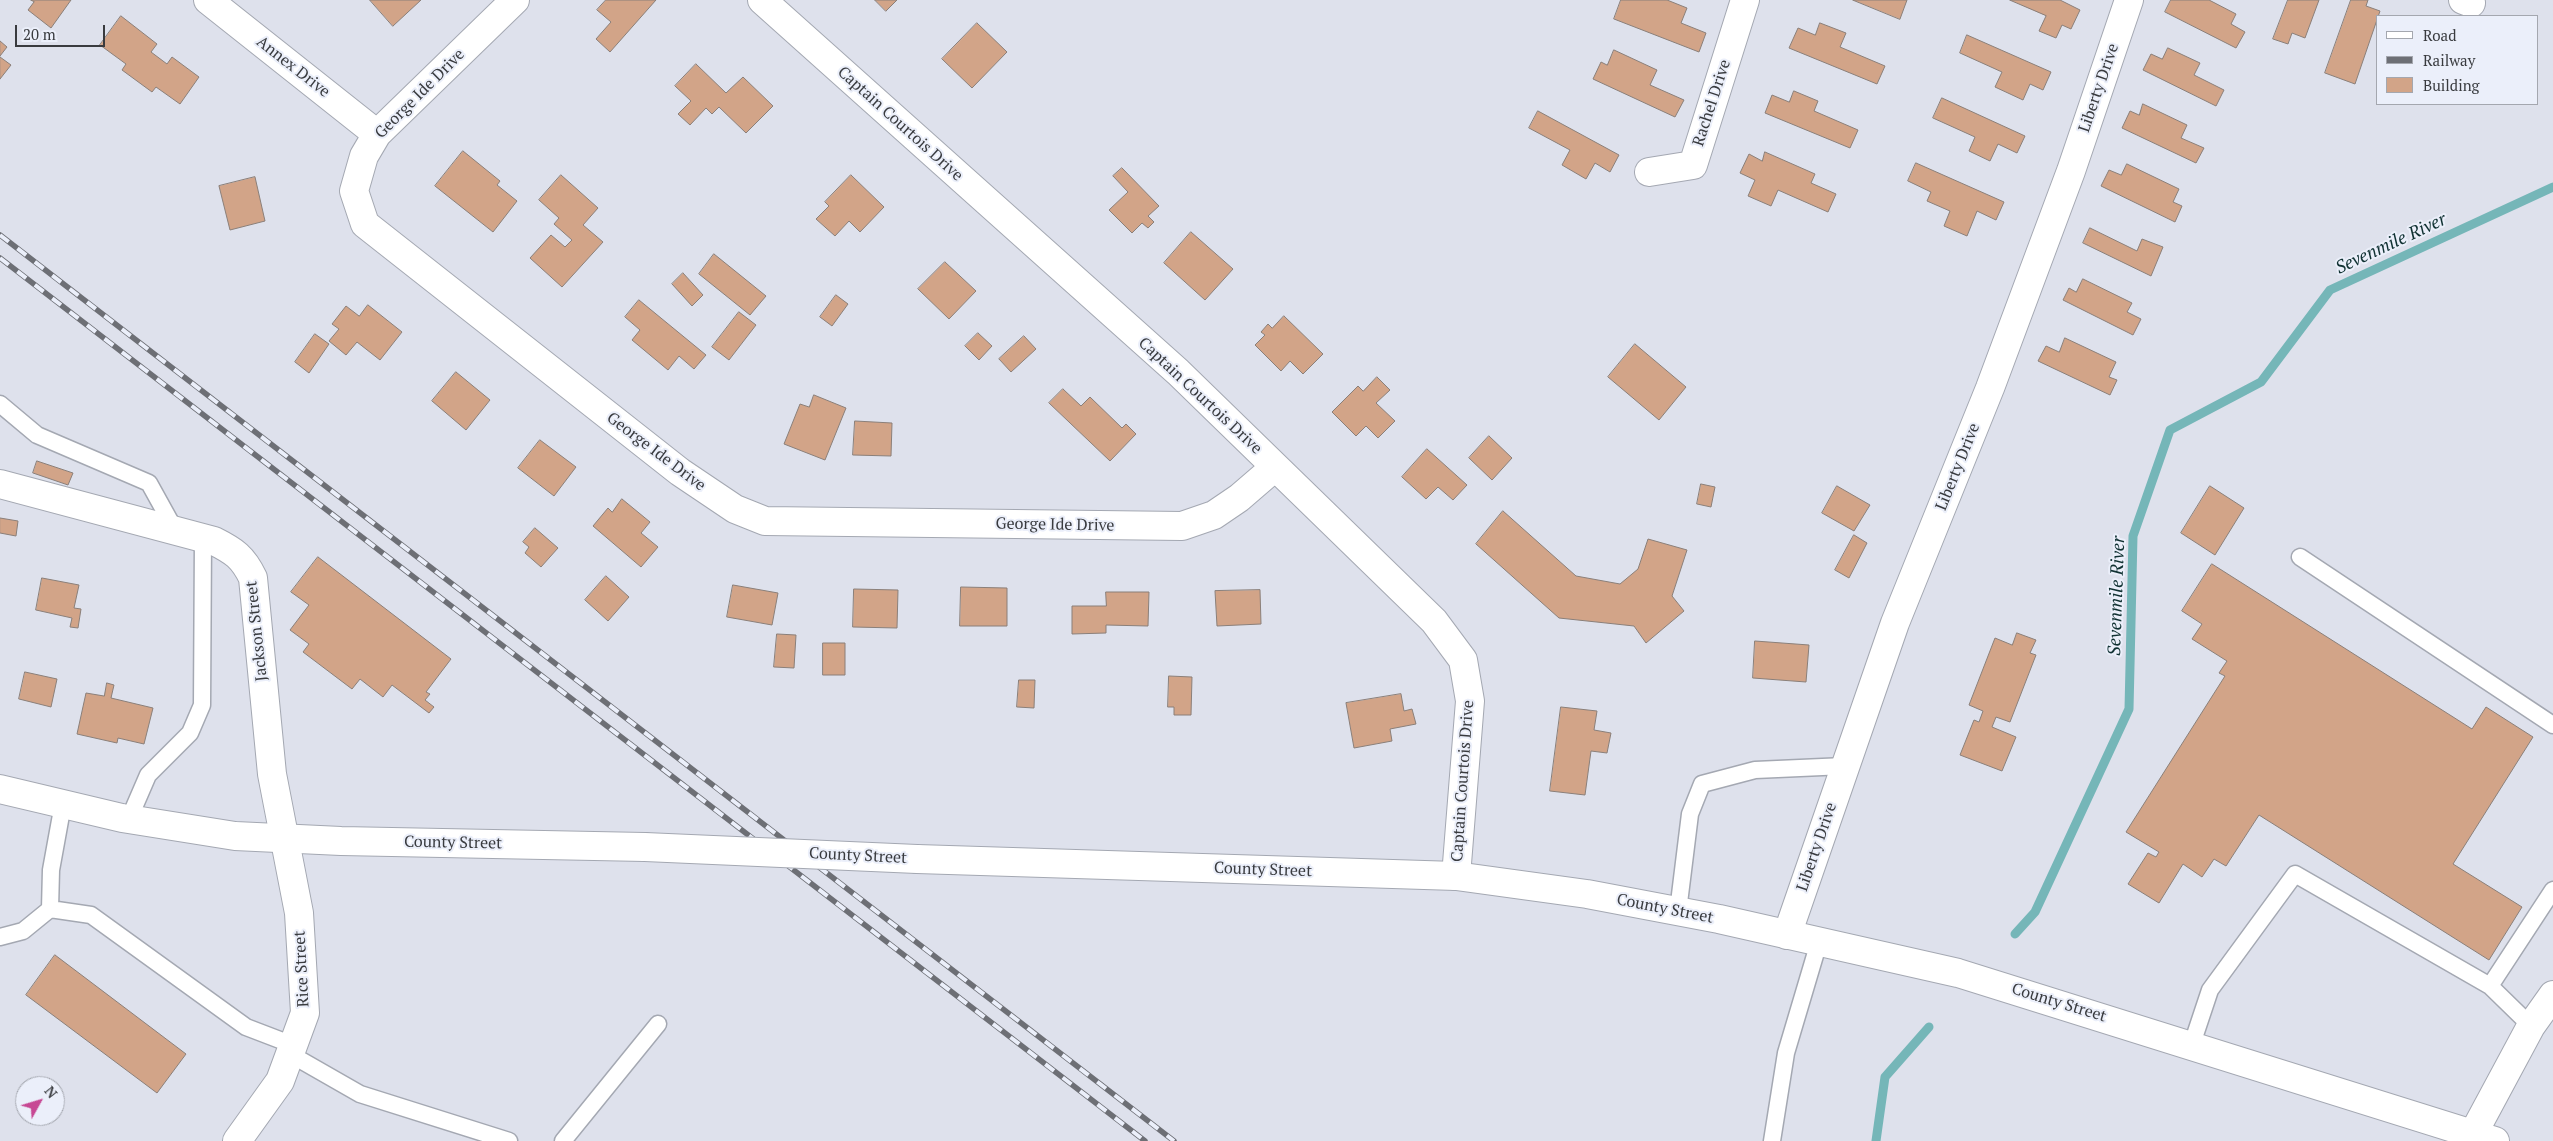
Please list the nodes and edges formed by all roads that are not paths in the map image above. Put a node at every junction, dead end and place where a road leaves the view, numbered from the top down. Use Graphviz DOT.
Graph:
graph roads {
  1 [pos="208,0"];
  2 [pos="515,0"];
  3 [pos="762,0"];
  4 [pos="1745,0"];
  5 [pos="2130,0"];
  6 [pos="378,134"];
  7 [pos="1650,172"];
  8 [pos="0,404"];
  9 [pos="1275,467"];
  10 [pos="0,484"];
  11 [pos="176,530"];
  12 [pos="203,538"];
  13 [pos="2300,557"];
  14 [pos="2553,725"];
  15 [pos="1845,766"];
  16 [pos="0,789"];
  17 [pos="63,804"];
  18 [pos="129,819"];
  19 [pos="286,839"];
  20 [pos="1456,876"];
  21 [pos="2553,890"];
  22 [pos="50,909"];
  23 [pos="1678,911"];
  24 [pos="1787,935"];
  25 [pos="0,937"];
  26 [pos="1819,942"];
  27 [pos="2490,986"];
  28 [pos="2553,995"];
  29 [pos="658,1024"];
  30 [pos="2531,1026"];
  31 [pos="2192,1044"];
  32 [pos="292,1050"];
  33 [pos="2484,1138"];
  34 [pos="237,1141"];
  35 [pos="509,1141"];
  36 [pos="563,1141"];
  37 [pos="1772,1141"];
  1 -- 6 [label="street, Annex Drive"];
  2 -- 6 [label="street, George Ide Drive"];
  3 -- 9 [label="street, Captain Courtois Drive"];
  4 -- 7 [label="street, Rachel Drive"];
  5 -- 15 [label="street, Liberty Drive"];
  6 -- 9 [label="street, George Ide Drive"];
  8 -- 11 [label="lane"];
  9 -- 20 [label="street, Captain Courtois Drive"];
  10 -- 11 [label="street, Jackson Street"];
  11 -- 12 [label="street, Jackson Street"];
  12 -- 18 [label="lane"];
  12 -- 19 [label="street, Jackson Street"];
  13 -- 14 [label="lane"];
  15 -- 23 [label="lane"];
  15 -- 24 [label="street, Liberty Drive"];
  16 -- 17 [label="street, County Street"];
  17 -- 18 [label="street, County Street"];
  17 -- 22 [label="lane"];
  18 -- 19 [label="street, County Street"];
  19 -- 20 [label="street, County Street, bridge"];
  19 -- 32 [label="street, Rice Street"];
  20 -- 23 [label="street, County Street"];
  21 -- 27 [label="lane"];
  22 -- 25 [label="lane"];
  22 -- 32 [label="lane"];
  23 -- 24 [label="street, County Street"];
  24 -- 26 [label="street, County Street"];
  26 -- 31 [label="street, County Street"];
  26 -- 37 [label="lane"];
  27 -- 30 [label="lane"];
  27 -- 31 [label="lane"];
  28 -- 30 [label="street"];
  29 -- 36 [label="lane"];
  30 -- 33 [label="street"];
  31 -- 33 [label="street, County Street"];
  32 -- 34 [label="street, Rice Street"];
  32 -- 35 [label="lane"];
}
